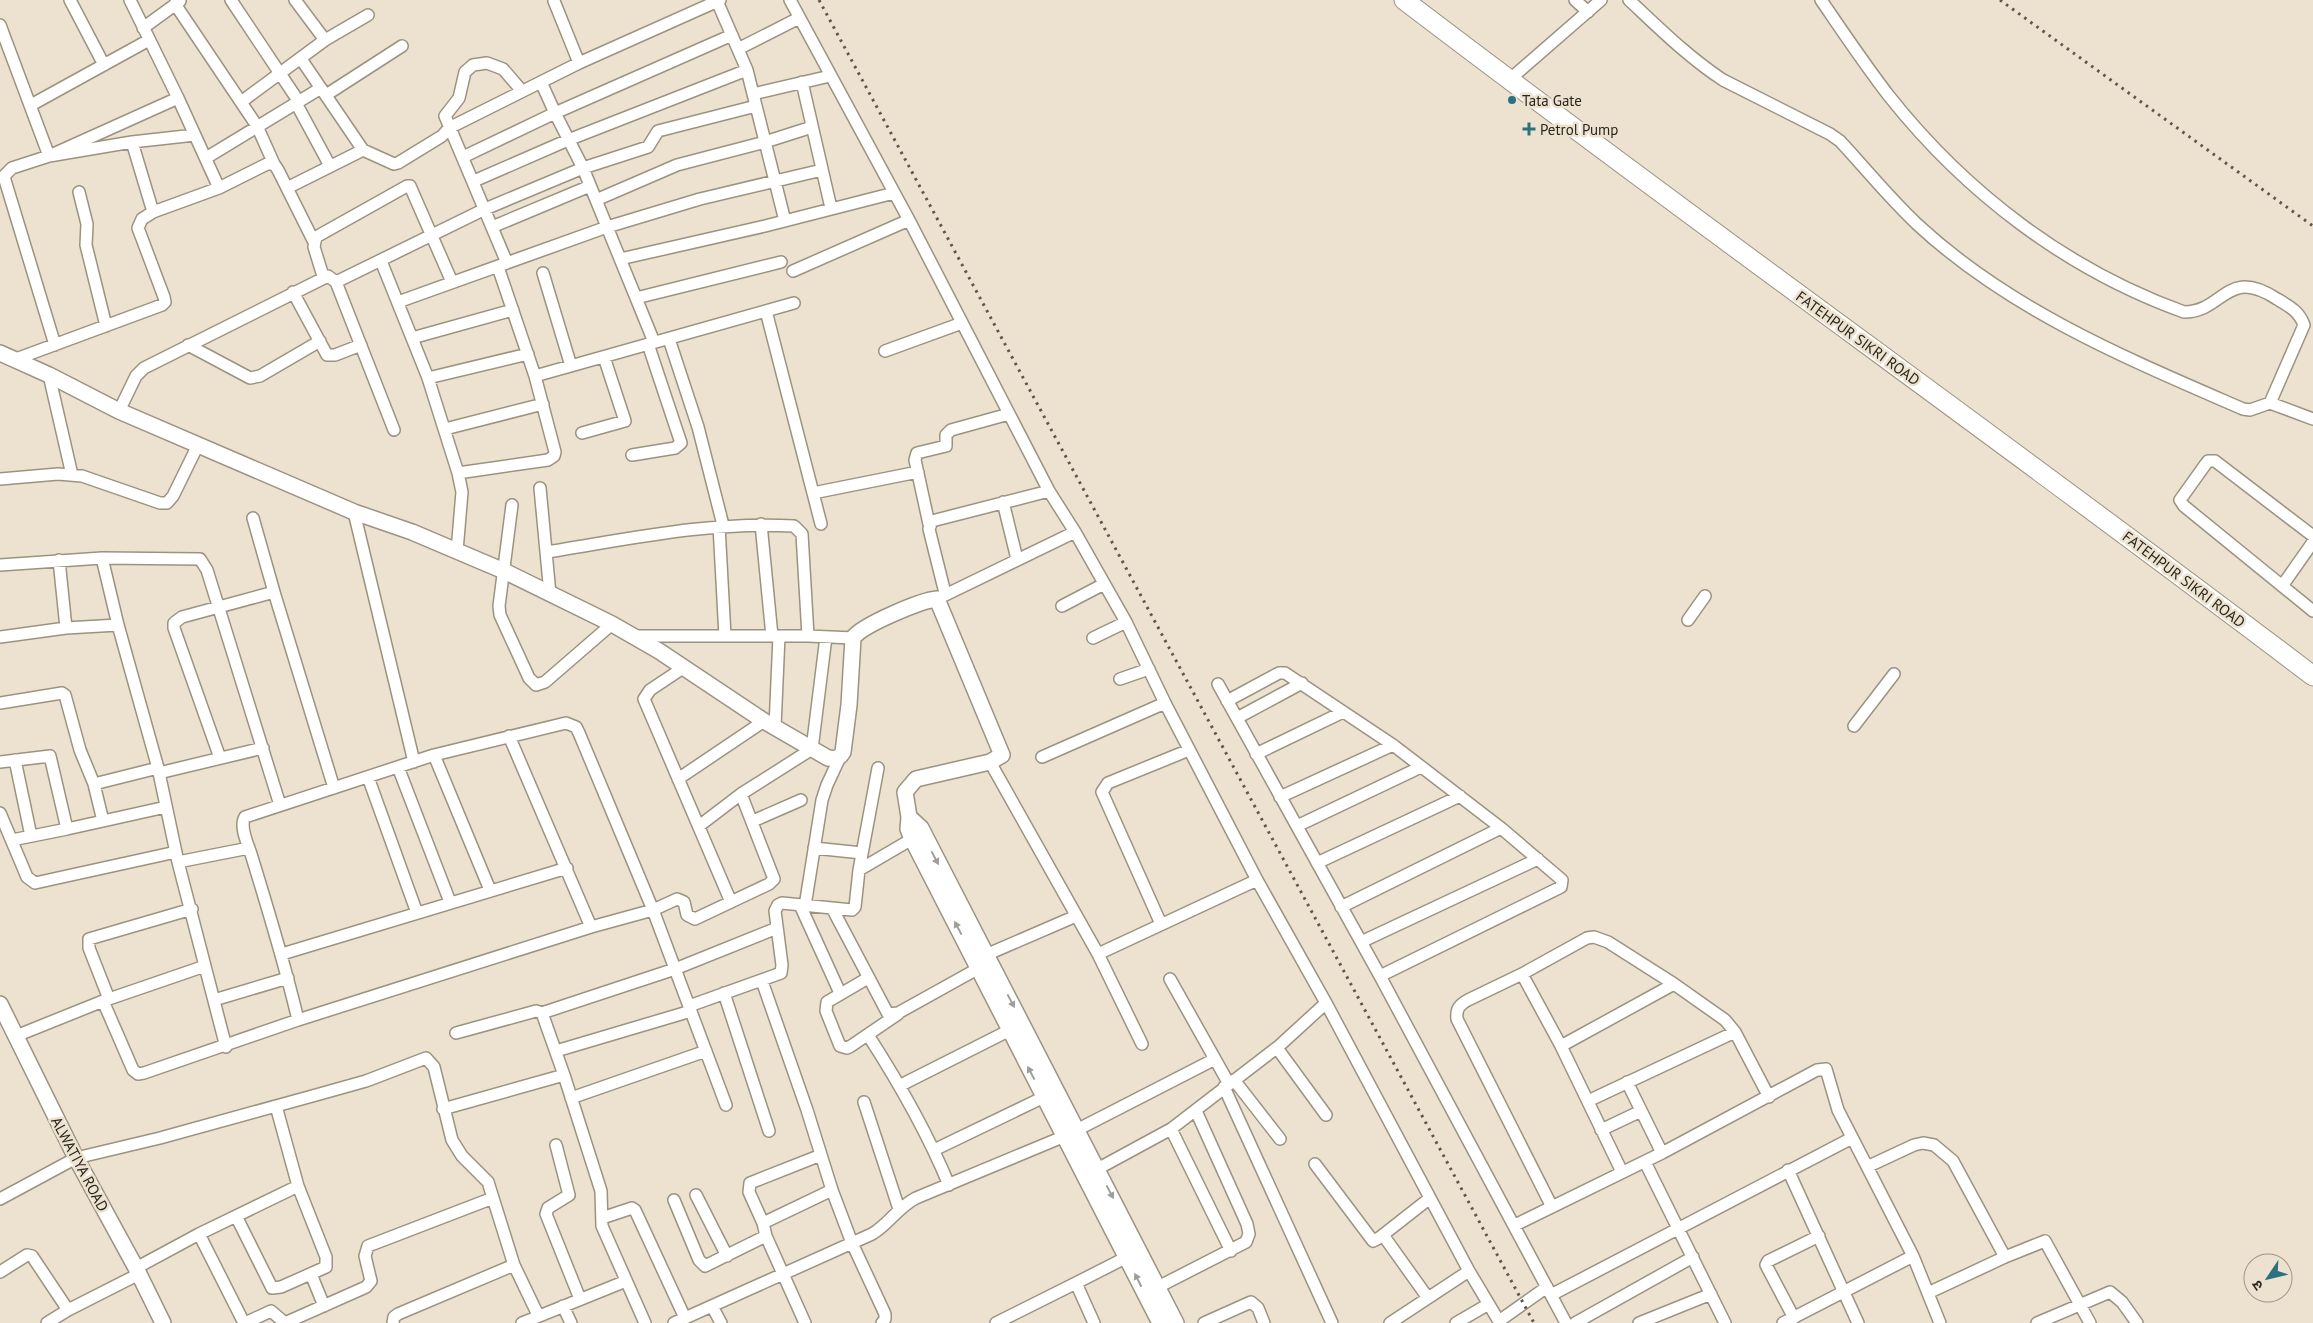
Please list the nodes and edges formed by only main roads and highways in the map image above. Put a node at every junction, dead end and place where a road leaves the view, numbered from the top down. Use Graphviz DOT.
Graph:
graph roads {
  1 [pos="1404,0"];
  2 [pos="2313,676"];
  1 -- 2 [label="main road, FATEHPUR SIKRI ROAD"];
}
